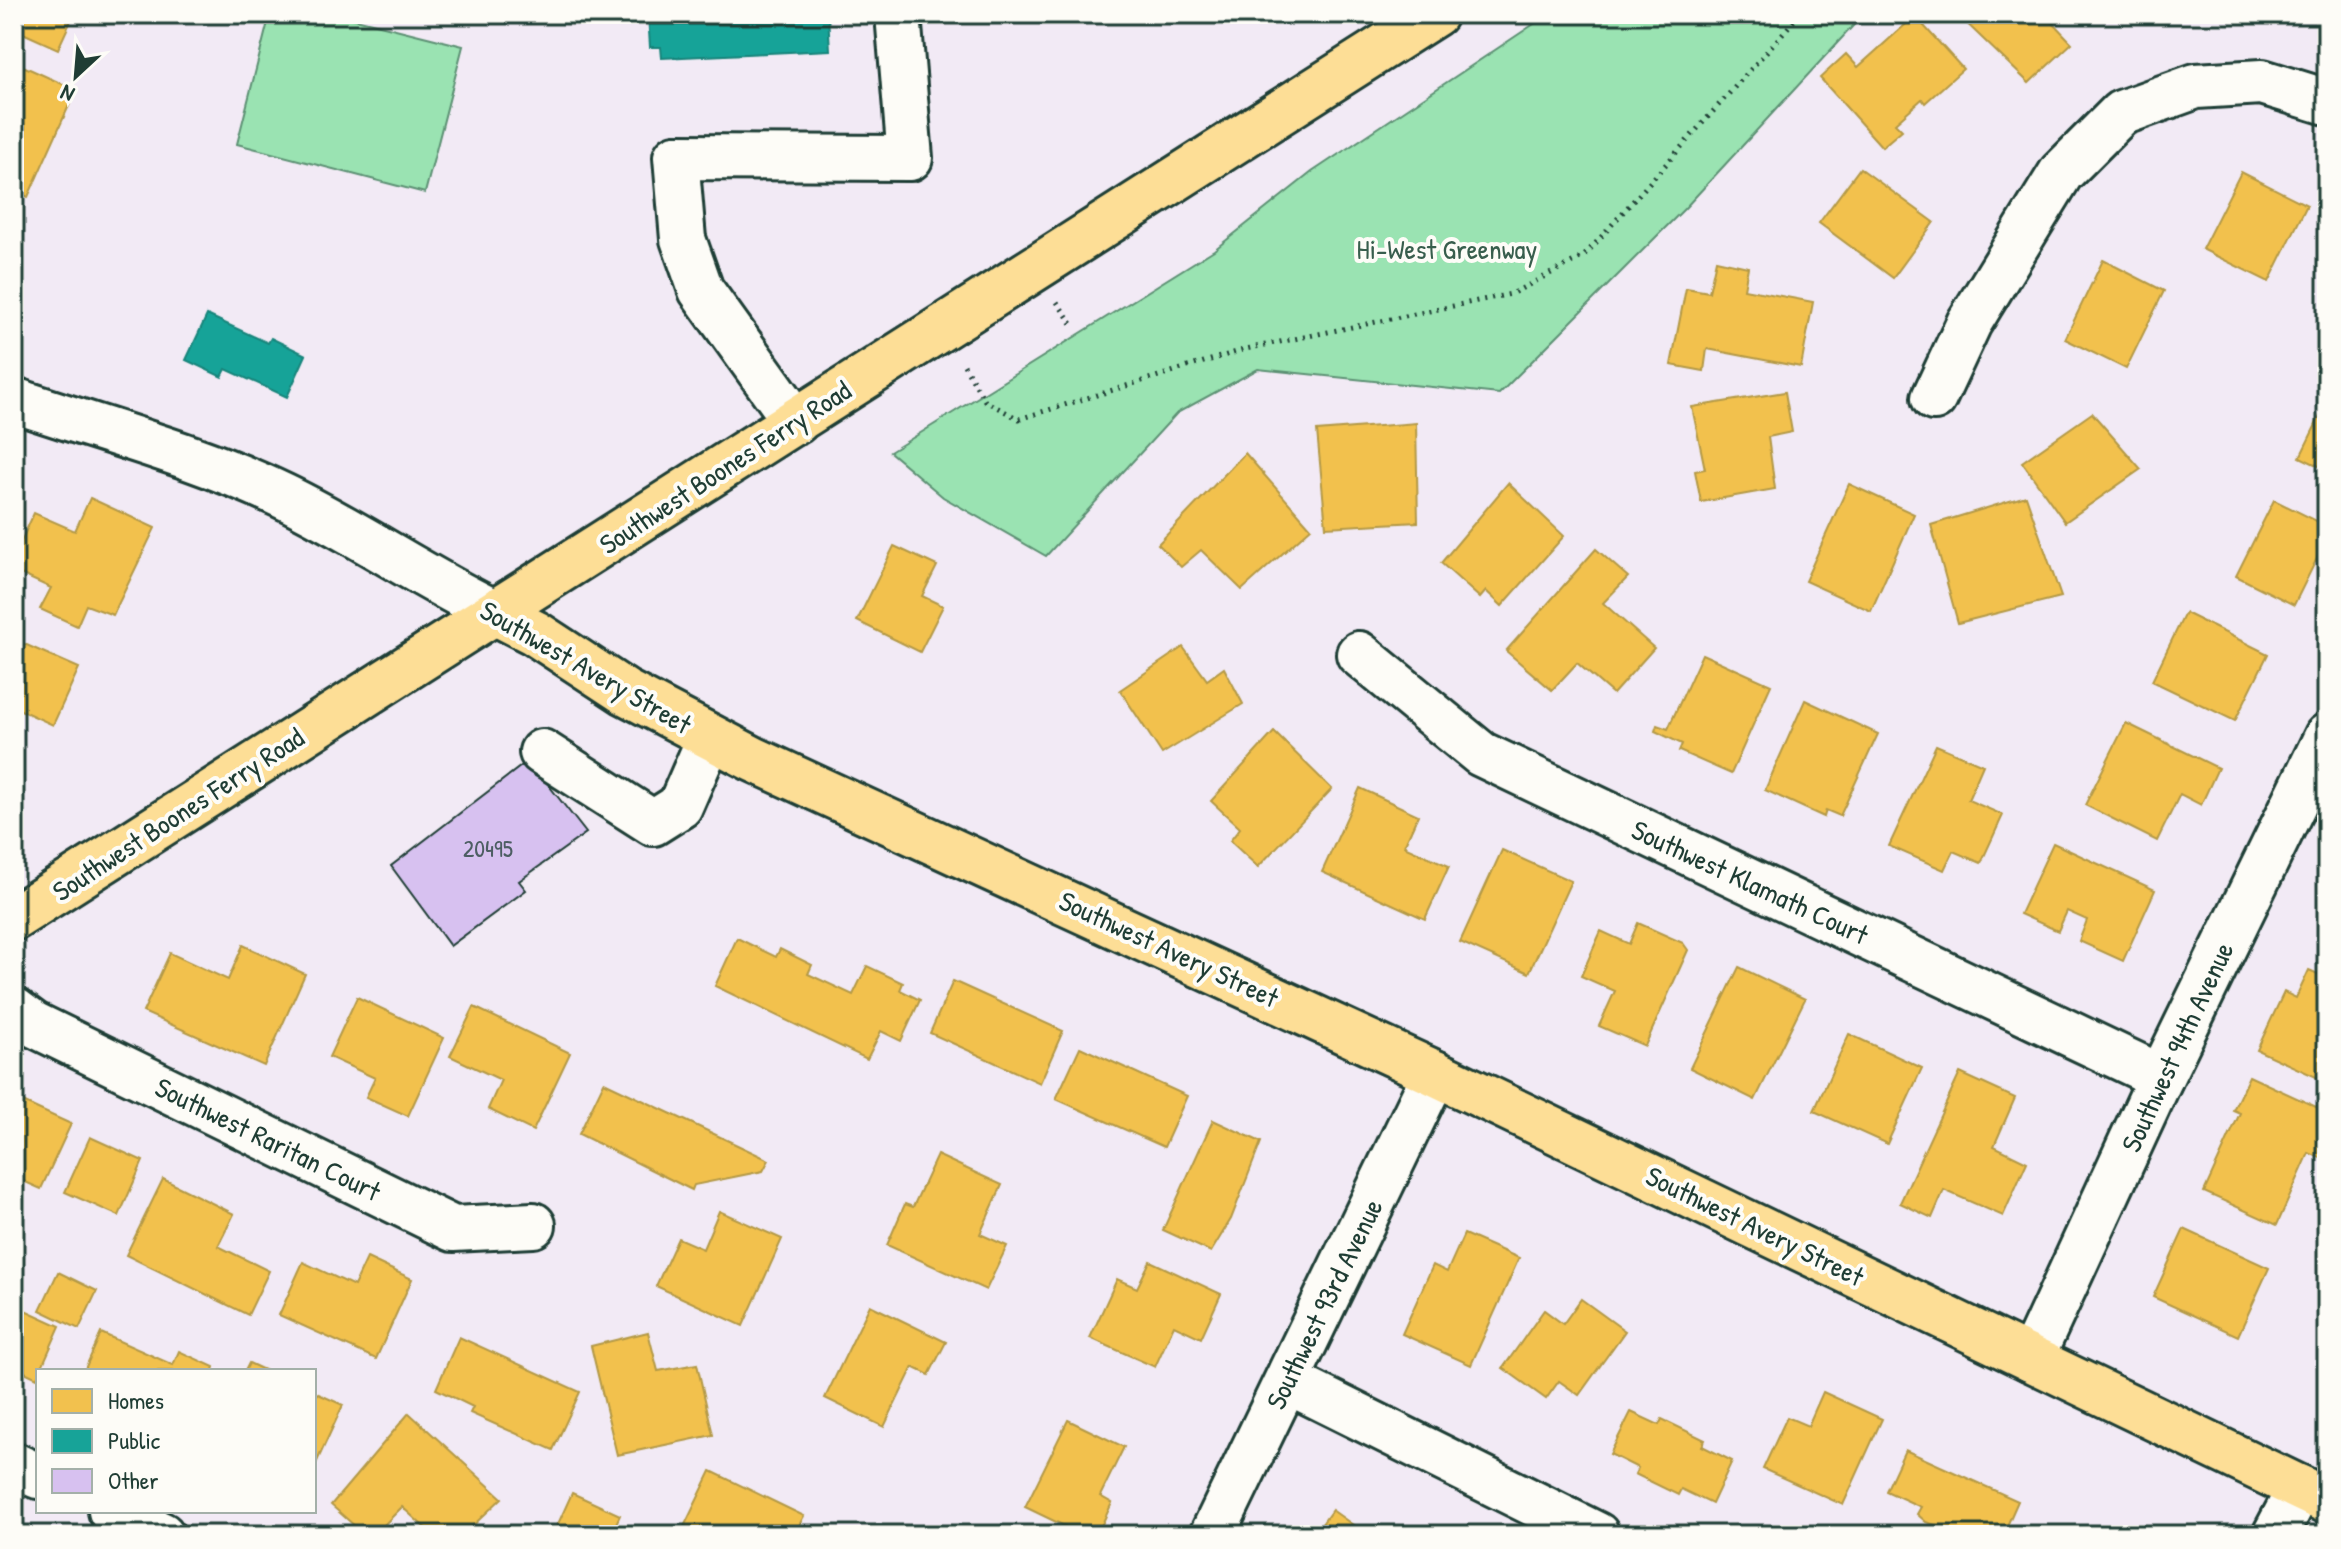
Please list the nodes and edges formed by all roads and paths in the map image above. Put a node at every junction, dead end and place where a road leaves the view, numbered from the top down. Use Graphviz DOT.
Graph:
graph roads {
  1 [pos="898,14"];
  2 [pos="1435,14"];
  3 [pos="1800,14"];
  4 [pos="2327,102"];
  5 [pos="942,329"];
  6 [pos="1934,398"];
  7 [pos="14,400"];
  8 [pos="796,422"];
  9 [pos="496,613"];
  10 [pos="1359,654"];
  11 [pos="2327,736"];
  12 [pos="710,737"];
  13 [pos="542,752"];
  14 [pos="14,918"];
  15 [pos="14,1010"];
  16 [pos="1435,1073"];
  17 [pos="2161,1077"];
  18 [pos="533,1225"];
  19 [pos="2031,1359"];
  20 [pos="1287,1381"];
  21 [pos="14,1465"];
  22 [pos="36,1475"];
  23 [pos="2313,1495"];
  24 [pos="115,1513"];
  25 [pos="162,1535"];
  26 [pos="1212,1535"];
  27 [pos="1597,1535"];
  28 [pos="2275,1535"];
  1 -- 8 [label="street"];
  2 -- 5 [label="main road, Southwest Boones Ferry Road"];
  3 -- 5 [label="path"];
  4 -- 6 [label="street"];
  5 -- 8 [label="main road, Southwest Boones Ferry Road"];
  7 -- 9 [label="street, Southwest Avery Street"];
  8 -- 9 [label="main road, Southwest Boones Ferry Road"];
  9 -- 12 [label="main road, Southwest Avery Street"];
  9 -- 14 [label="main road, Southwest Boones Ferry Road"];
  10 -- 17 [label="street, Southwest Klamath Court"];
  11 -- 17 [label="street, Southwest 94th Avenue"];
  12 -- 13 [label="street"];
  12 -- 16 [label="main road, Southwest Avery Street"];
  15 -- 18 [label="street, Southwest Raritan Court"];
  16 -- 19 [label="main road, Southwest Avery Street"];
  16 -- 20 [label="street, Southwest 93rd Avenue"];
  17 -- 19 [label="street, Southwest 94th Avenue"];
  19 -- 23 [label="main road, Southwest Avery Street"];
  20 -- 26 [label="street, Southwest 93rd Avenue"];
  20 -- 27 [label="street"];
  21 -- 22 [label="street"];
  23 -- 28 [label="street"];
  24 -- 25 [label="street"];
}
